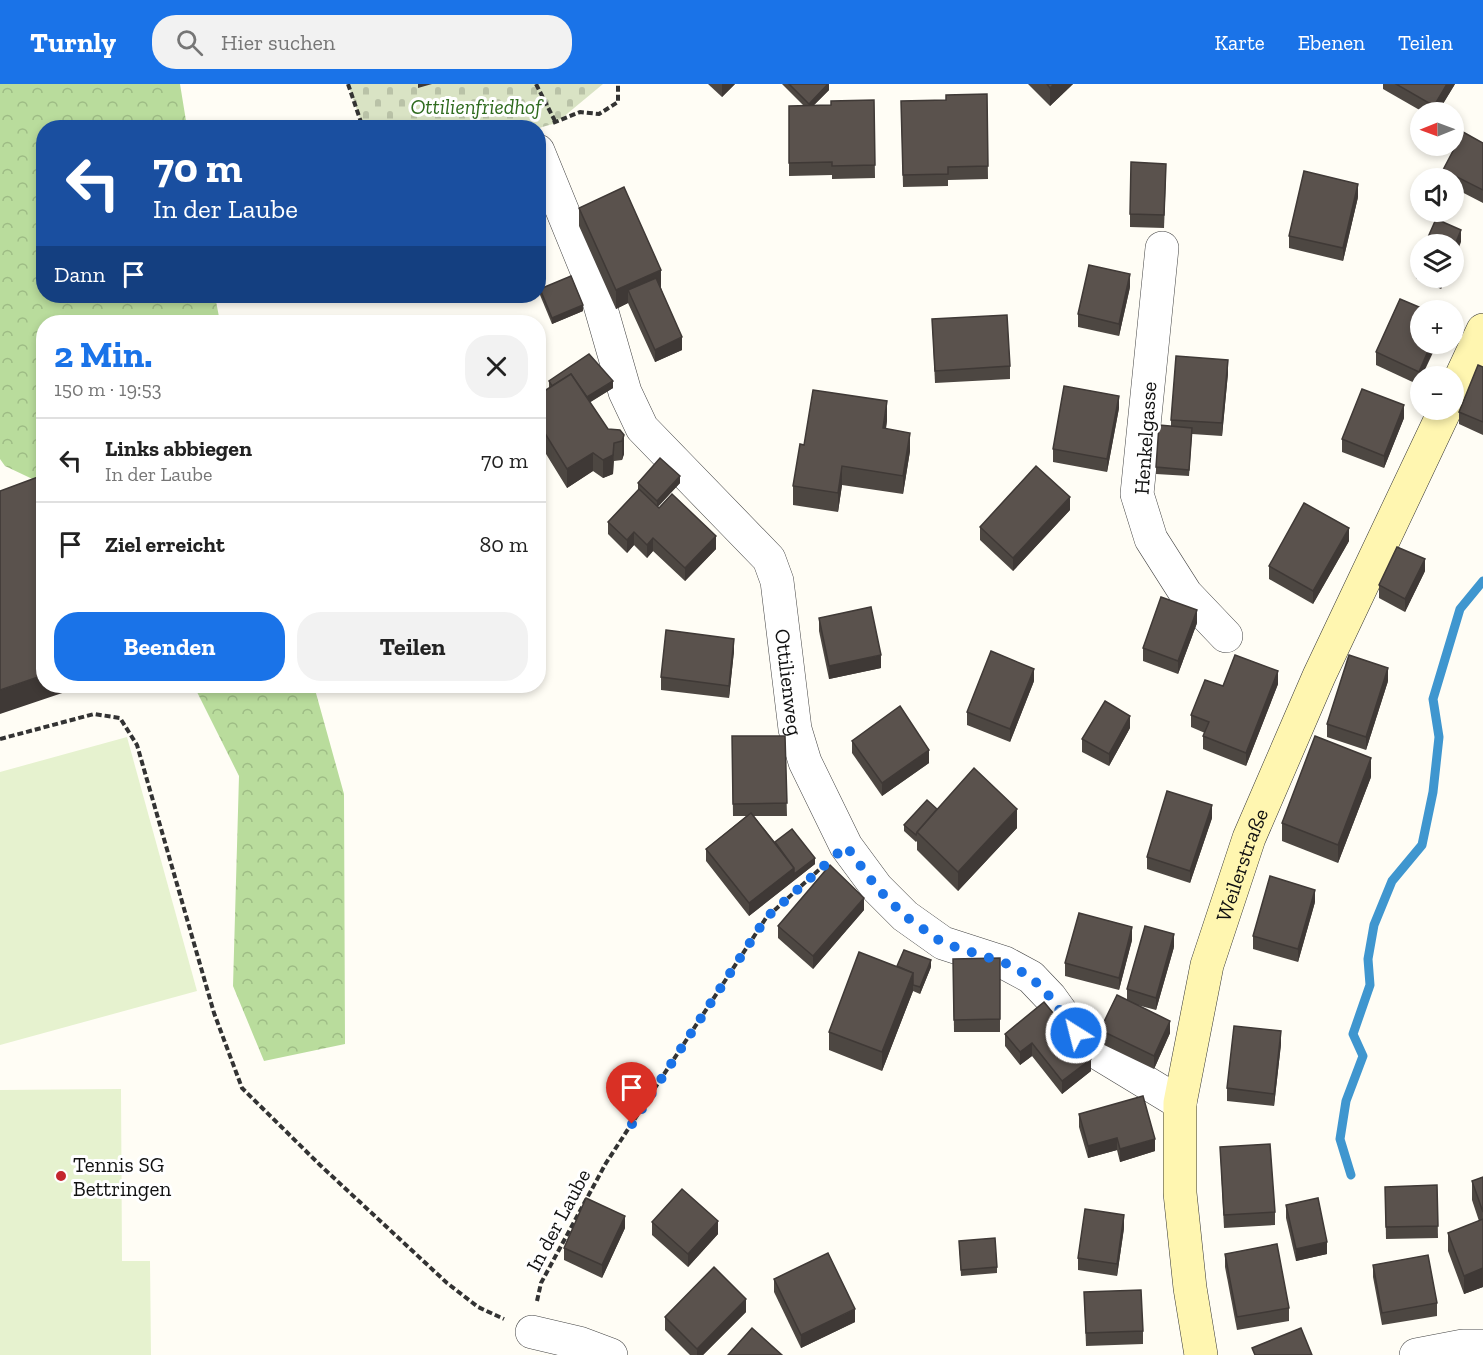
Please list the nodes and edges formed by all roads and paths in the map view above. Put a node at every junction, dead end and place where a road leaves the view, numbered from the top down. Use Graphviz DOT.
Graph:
graph roads {
  1 [pos="348,84"];
  2 [pos="536,84"];
  3 [pos="618,84"];
  4 [pos="360,120"];
  5 [pos="546,171"];
  6 [pos="1162,248"];
  7 [pos="1483,330"];
  8 [pos="1464,371"];
  9 [pos="1440,420"];
  10 [pos="1227,636"];
  11 [pos="0,739"];
  12 [pos="846,846"];
  13 [pos="1180,1103"];
  14 [pos="532,1332"];
  15 [pos="1483,1346"];
  16 [pos="611,1355"];
  17 [pos="1200,1355"];
  18 [pos="1416,1355"];
  1 -- 4 [label="path"];
  2 -- 3 [label="path"];
  5 -- 12 [label="street, Ottilienweg"];
  6 -- 10 [label="street, Henkelgasse"];
  7 -- 8 [label="main road"];
  9 -- 13 [label="main road, Weilerstraße"];
  11 -- 14 [label="path"];
  12 -- 13 [label="street, Ottilienweg"];
  12 -- 14 [label="path, In der Laube"];
  13 -- 17 [label="main road, Weilerstraße"];
  14 -- 16 [label="street"];
  15 -- 18 [label="street"];
}
